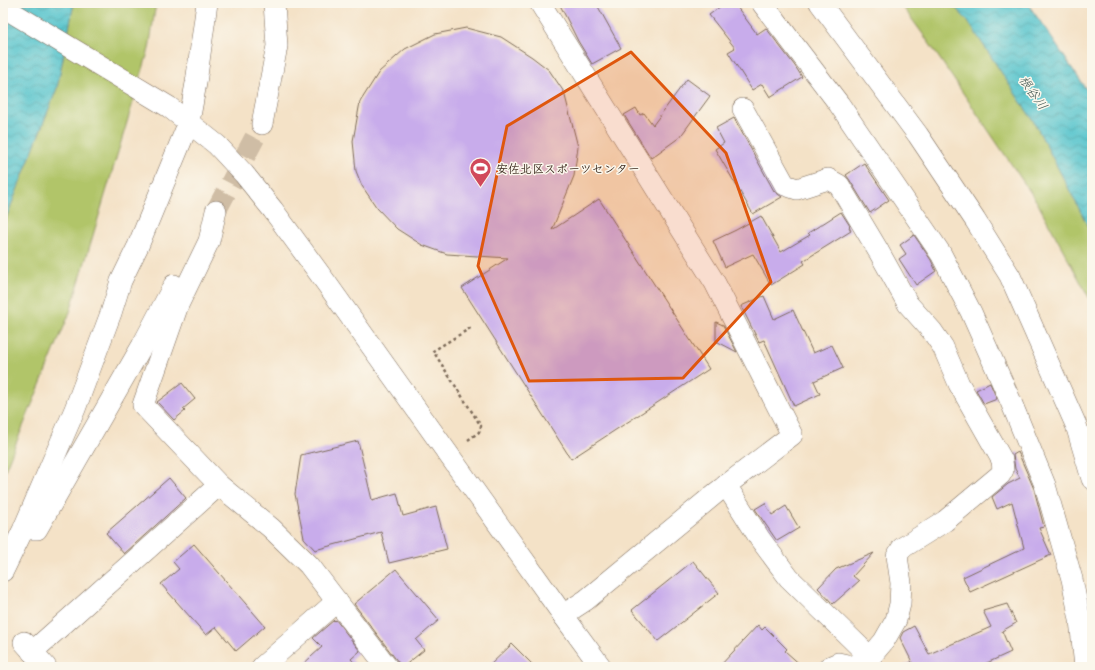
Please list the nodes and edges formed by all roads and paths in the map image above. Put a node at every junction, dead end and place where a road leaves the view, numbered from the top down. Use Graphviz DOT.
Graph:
graph roads {
  1 [pos="207,3"];
  2 [pos="274,3"];
  3 [pos="540,3"];
  4 [pos="762,3"];
  5 [pos="820,3"];
  6 [pos="3,7"];
  7 [pos="743,109"];
  8 [pos="189,122"];
  9 [pos="262,124"];
  10 [pos="216,211"];
  11 [pos="211,235"];
  12 [pos="472,327"];
  13 [pos="468,440"];
  14 [pos="1092,479"];
  15 [pos="219,485"];
  16 [pos="726,485"];
  17 [pos="23,530"];
  18 [pos="3,571"];
  19 [pos="337,601"];
  20 [pos="563,615"];
  21 [pos="861,662"];
  22 [pos="46,667"];
  23 [pos="262,667"];
  24 [pos="387,667"];
  25 [pos="601,667"];
  26 [pos="829,667"];
  27 [pos="847,667"];
  28 [pos="1085,667"];
  1 -- 8 [label="street"];
  2 -- 9 [label="street"];
  3 -- 16 [label="street"];
  4 -- 28 [label="street"];
  5 -- 14 [label="street"];
  6 -- 8 [label="street"];
  7 -- 21 [label="street"];
  8 -- 17 [label="street"];
  8 -- 20 [label="street"];
  10 -- 11 [label="street"];
  11 -- 15 [label="street"];
  11 -- 17 [label="street"];
  12 -- 13 [label="path"];
  15 -- 19 [label="street"];
  15 -- 22 [label="street"];
  16 -- 20 [label="street"];
  16 -- 21 [label="street"];
  17 -- 18 [label="street"];
  19 -- 23 [label="street"];
  19 -- 24 [label="street"];
  20 -- 25 [label="street"];
  26 -- 27 [label="street"];
}
